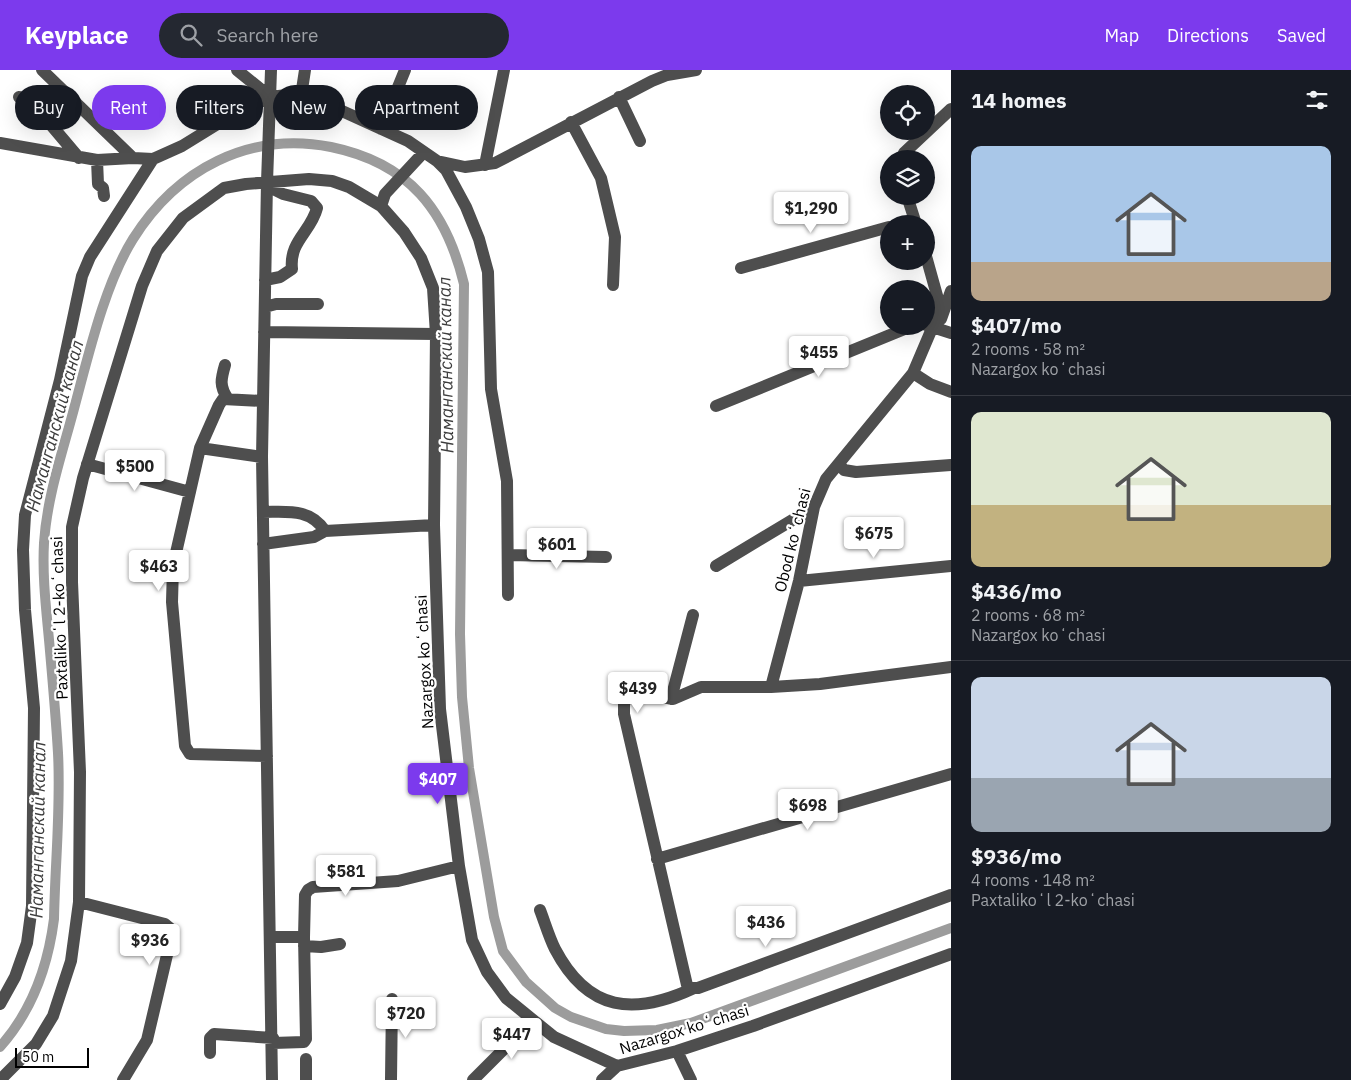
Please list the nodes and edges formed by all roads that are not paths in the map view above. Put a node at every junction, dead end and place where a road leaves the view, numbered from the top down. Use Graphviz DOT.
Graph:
graph roads {
  1 [pos="42,70"];
  2 [pos="237,70"];
  3 [pos="271,70"];
  4 [pos="305,70"];
  5 [pos="405,70"];
  6 [pos="504,70"];
  7 [pos="696,70"];
  8 [pos="674,71"];
  9 [pos="303,85"];
  10 [pos="399,85"];
  11 [pos="269,96"];
  12 [pos="273,96"];
  13 [pos="619,97"];
  14 [pos="951,109"];
  15 [pos="571,122"];
  16 [pos="55,130"];
  17 [pos="383,130"];
  18 [pos="640,141"];
  19 [pos="0,144"];
  20 [pos="907,150"];
  21 [pos="421,154"];
  22 [pos="78,158"];
  23 [pos="133,158"];
  24 [pos="153,159"];
  25 [pos="97,160"];
  26 [pos="437,161"];
  27 [pos="485,165"];
  28 [pos="267,184"];
  29 [pos="104,196"];
  30 [pos="383,200"];
  31 [pos="880,229"];
  32 [pos="741,268"];
  33 [pos="265,280"];
  34 [pos="613,284"];
  35 [pos="935,288"];
  36 [pos="951,291"];
  37 [pos="318,304"];
  38 [pos="265,307"];
  39 [pos="935,312"];
  40 [pos="935,320"];
  41 [pos="935,327"];
  42 [pos="264,332"];
  43 [pos="951,332"];
  44 [pos="436,334"];
  45 [pos="890,335"];
  46 [pos="928,335"];
  47 [pos="225,365"];
  48 [pos="913,373"];
  49 [pos="951,392"];
  50 [pos="228,398"];
  51 [pos="264,401"];
  52 [pos="716,406"];
  53 [pos="200,448"];
  54 [pos="262,456"];
  55 [pos="87,464"];
  56 [pos="839,464"];
  57 [pos="951,464"];
  58 [pos="190,492"];
  59 [pos="814,507"];
  60 [pos="263,512"];
  61 [pos="434,524"];
  62 [pos="325,531"];
  63 [pos="263,544"];
  64 [pos="508,555"];
  65 [pos="606,557"];
  66 [pos="716,566"];
  67 [pos="951,566"];
  68 [pos="799,581"];
  69 [pos="508,595"];
  70 [pos="693,615"];
  71 [pos="951,667"];
  72 [pos="771,687"];
  73 [pos="671,698"];
  74 [pos="267,756"];
  75 [pos="951,774"];
  76 [pos="658,859"];
  77 [pos="459,866"];
  78 [pos="951,895"];
  79 [pos="79,902"];
  80 [pos="540,910"];
  81 [pos="271,937"];
  82 [pos="304,941"];
  83 [pos="340,944"];
  84 [pos="951,954"];
  85 [pos="694,988"];
  86 [pos="392,999"];
  87 [pos="0,1004"];
  88 [pos="533,1020"];
  89 [pos="273,1040"];
  90 [pos="677,1051"];
  91 [pos="210,1053"];
  92 [pos="306,1059"];
  93 [pos="617,1066"];
  94 [pos="0,1080"];
  95 [pos="123,1080"];
  96 [pos="272,1080"];
  97 [pos="306,1080"];
  98 [pos="391,1080"];
  99 [pos="473,1080"];
  100 [pos="602,1080"];
  101 [pos="690,1080"];
  1 -- 23 [label="street"];
  2 -- 11 [label="street"];
  3 -- 11 [label="street"];
  4 -- 9 [label="street"];
  5 -- 10 [label="street"];
  6 -- 27 [label="street"];
  7 -- 8 [label="street"];
  8 -- 13 [label="street"];
  11 -- 12 [label="street"];
  11 -- 24 [label="street"];
  11 -- 28 [label="street"];
  13 -- 15 [label="street"];
  13 -- 18 [label="street"];
  14 -- 20 [label="street"];
  15 -- 27 [label="street"];
  15 -- 34 [label="street"];
  16 -- 22 [label="street"];
  17 -- 21 [label="street"];
  19 -- 22 [label="street"];
  21 -- 26 [label="street"];
  21 -- 30 [label="street"];
  22 -- 25 [label="street"];
  23 -- 24 [label="street"];
  23 -- 25 [label="street"];
  24 -- 87 [label="street"];
  25 -- 29 [label="street"];
  26 -- 27 [label="street"];
  26 -- 64 [label="street"];
  28 -- 30 [label="street, Nazargox koʻchasi"];
  28 -- 33 [label="street"];
  28 -- 33 [label="street"];
  28 -- 55 [label="street, Paxtalikoʻl 2-koʻchasi"];
  30 -- 44 [label="street, Nazargox koʻchasi"];
  31 -- 32 [label="street"];
  33 -- 38 [label="street"];
  35 -- 39 [label="street, Obod koʻchasi"];
  36 -- 40 [label="street"];
  37 -- 38 [label="street"];
  38 -- 42 [label="street"];
  41 -- 43 [label="street"];
  42 -- 44 [label="street"];
  42 -- 51 [label="street"];
  44 -- 61 [label="street, Nazargox koʻchasi"];
  45 -- 52 [label="street"];
  46 -- 48 [label="street, Obod koʻchasi"];
  47 -- 50 [label="street"];
  48 -- 49 [label="street"];
  48 -- 56 [label="street, Obod koʻchasi"];
  50 -- 51 [label="street"];
  50 -- 53 [label="street"];
  51 -- 54 [label="street"];
  53 -- 54 [label="street"];
  53 -- 58 [label="street"];
  54 -- 60 [label="street"];
  55 -- 58 [label="street"];
  55 -- 79 [label="street, Paxtalikoʻl 2-koʻchasi"];
  56 -- 57 [label="street"];
  56 -- 59 [label="street, Obod koʻchasi"];
  58 -- 74 [label="street"];
  59 -- 66 [label="street"];
  59 -- 68 [label="street, Obod koʻchasi"];
  60 -- 62 [label="street"];
  60 -- 63 [label="street"];
  61 -- 62 [label="street"];
  61 -- 77 [label="street, Nazargox koʻchasi"];
  62 -- 63 [label="street"];
  63 -- 74 [label="street"];
  64 -- 65 [label="street"];
  64 -- 69 [label="street"];
  67 -- 68 [label="street"];
  68 -- 72 [label="street, Obod koʻchasi"];
  70 -- 73 [label="street"];
  71 -- 72 [label="street"];
  72 -- 73 [label="street"];
  73 -- 76 [label="street"];
  74 -- 81 [label="street"];
  75 -- 76 [label="street"];
  76 -- 85 [label="street"];
  77 -- 82 [label="street"];
  77 -- 88 [label="street, Nazargox koʻchasi"];
  78 -- 85 [label="street"];
  79 -- 94 [label="street, Paxtalikoʻl 2-koʻchasi"];
  79 -- 95 [label="street"];
  80 -- 85 [label="street"];
  81 -- 82 [label="street"];
  81 -- 89 [label="street"];
  82 -- 83 [label="street"];
  82 -- 89 [label="street"];
  84 -- 90 [label="street, Nazargox koʻchasi"];
  86 -- 98 [label="street"];
  88 -- 93 [label="street, Nazargox koʻchasi"];
  88 -- 99 [label="street"];
  89 -- 91 [label="street"];
  89 -- 96 [label="street"];
  90 -- 93 [label="street, Nazargox koʻchasi"];
  90 -- 101 [label="street"];
  92 -- 97 [label="street"];
  93 -- 100 [label="street"];
}
